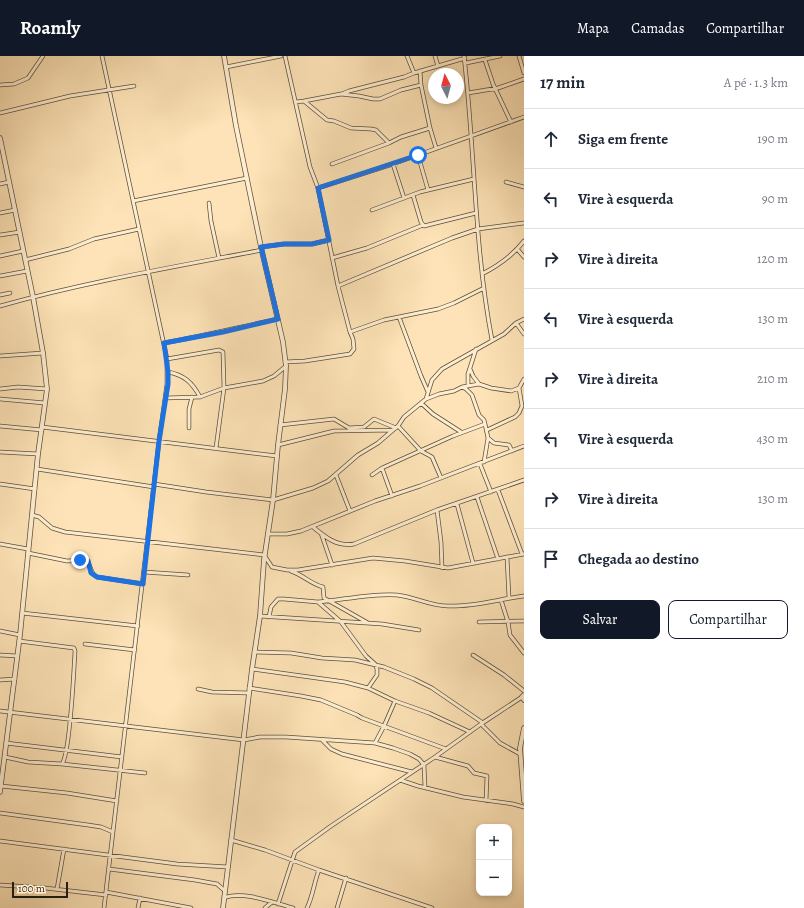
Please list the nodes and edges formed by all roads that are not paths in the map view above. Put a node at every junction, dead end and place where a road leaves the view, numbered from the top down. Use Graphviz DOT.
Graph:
graph roads {
  1 [pos="43,56"];
  2 [pos="102,56"];
  3 [pos="224,56"];
  4 [pos="252,56"];
  5 [pos="281,56"];
  6 [pos="285,56"];
  7 [pos="407,56"];
  8 [pos="435,56"];
  9 [pos="500,56"];
  10 [pos="519,56"];
  11 [pos="465,57"];
  12 [pos="485,60"];
  13 [pos="253,62"];
  14 [pos="466,63"];
  15 [pos="438,66"];
  16 [pos="226,67"];
  17 [pos="420,71"];
  18 [pos="414,73"];
  19 [pos="524,73"];
  20 [pos="524,79"];
  21 [pos="0,85"];
  22 [pos="421,85"];
  23 [pos="134,86"];
  24 [pos="495,88"];
  25 [pos="109,91"];
  26 [pos="468,93"];
  27 [pos="341,94"];
  28 [pos="304,101"];
  29 [pos="296,102"];
  30 [pos="0,113"];
  31 [pos="524,117"];
  32 [pos="511,122"];
  33 [pos="430,128"];
  34 [pos="472,137"];
  35 [pos="0,138"];
  36 [pos="389,143"];
  37 [pos="436,148"];
  38 [pos="418,155"];
  39 [pos="2,160"];
  40 [pos="332,164"];
  41 [pos="393,164"];
  42 [pos="247,178"];
  43 [pos="474,179"];
  44 [pos="10,182"];
  45 [pos="506,182"];
  46 [pos="0,184"];
  47 [pos="524,187"];
  48 [pos="318,188"];
  49 [pos="428,190"];
  50 [pos="413,196"];
  51 [pos="404,198"];
  52 [pos="133,201"];
  53 [pos="209,203"];
  54 [pos="15,210"];
  55 [pos="372,210"];
  56 [pos="0,213"];
  57 [pos="476,213"];
  58 [pos="524,223"];
  59 [pos="423,225"];
  60 [pos="139,229"];
  61 [pos="478,229"];
  62 [pos="20,232"];
  63 [pos="0,235"];
  64 [pos="329,240"];
  65 [pos="524,242"];
  66 [pos="262,249"];
  67 [pos="518,250"];
  68 [pos="23,251"];
  69 [pos="0,256"];
  70 [pos="524,257"];
  71 [pos="219,258"];
  72 [pos="332,258"];
  73 [pos="25,260"];
  74 [pos="27,270"];
  75 [pos="148,272"];
  76 [pos="482,274"];
  77 [pos="0,276"];
  78 [pos="338,286"];
  79 [pos="484,288"];
  80 [pos="10,292"];
  81 [pos="0,295"];
  82 [pos="33,297"];
  83 [pos="0,306"];
  84 [pos="399,317"];
  85 [pos="278,319"];
  86 [pos="524,319"];
  87 [pos="516,323"];
  88 [pos="350,332"];
  89 [pos="524,334"];
  90 [pos="492,340"];
  91 [pos="164,343"];
  92 [pos="476,349"];
  93 [pos="44,353"];
  94 [pos="0,356"];
  95 [pos="167,359"];
  96 [pos="285,364"];
  97 [pos="470,369"];
  98 [pos="168,372"];
  99 [pos="524,379"];
  100 [pos="480,384"];
  101 [pos="468,386"];
  102 [pos="462,387"];
  103 [pos="224,388"];
  104 [pos="519,388"];
  105 [pos="0,389"];
  106 [pos="47,389"];
  107 [pos="428,392"];
  108 [pos="192,397"];
  109 [pos="200,397"];
  110 [pos="165,398"];
  111 [pos="0,399"];
  112 [pos="426,399"];
  113 [pos="45,403"];
  114 [pos="421,403"];
  115 [pos="485,424"];
  116 [pos="280,425"];
  117 [pos="0,426"];
  118 [pos="189,428"];
  119 [pos="396,428"];
  120 [pos="42,429"];
  121 [pos="487,430"];
  122 [pos="461,432"];
  123 [pos="488,438"];
  124 [pos="159,441"];
  125 [pos="278,445"];
  126 [pos="524,446"];
  127 [pos="216,448"];
  128 [pos="420,451"];
  129 [pos="512,451"];
  130 [pos="0,452"];
  131 [pos="38,454"];
  132 [pos="277,456"];
  133 [pos="484,462"];
  134 [pos="480,464"];
  135 [pos="382,468"];
  136 [pos="37,470"];
  137 [pos="336,475"];
  138 [pos="372,475"];
  139 [pos="441,478"];
  140 [pos="524,480"];
  141 [pos="0,484"];
  142 [pos="154,486"];
  143 [pos="35,489"];
  144 [pos="498,490"];
  145 [pos="491,492"];
  146 [pos="392,496"];
  147 [pos="477,497"];
  148 [pos="273,500"];
  149 [pos="457,504"];
  150 [pos="437,510"];
  151 [pos="350,511"];
  152 [pos="32,516"];
  153 [pos="312,527"];
  154 [pos="321,533"];
  155 [pos="268,534"];
  156 [pos="148,542"];
  157 [pos="0,544"];
  158 [pos="28,551"];
  159 [pos="264,554"];
  160 [pos="523,554"];
  161 [pos="507,557"];
  162 [pos="498,559"];
  163 [pos="474,562"];
  164 [pos="332,565"];
  165 [pos="442,568"];
  166 [pos="287,570"];
  167 [pos="144,572"];
  168 [pos="188,575"];
  169 [pos="143,584"];
  170 [pos="524,596"];
  171 [pos="509,598"];
  172 [pos="328,600"];
  173 [pos="501,600"];
  174 [pos="318,602"];
  175 [pos="22,613"];
  176 [pos="260,616"];
  177 [pos="269,617"];
  178 [pos="524,621"];
  179 [pos="341,622"];
  180 [pos="479,622"];
  181 [pos="508,622"];
  182 [pos="370,624"];
  183 [pos="138,626"];
  184 [pos="419,630"];
  185 [pos="0,631"];
  186 [pos="20,635"];
  187 [pos="19,641"];
  188 [pos="85,644"];
  189 [pos="135,650"];
  190 [pos="254,652"];
  191 [pos="524,653"];
  192 [pos="0,655"];
  193 [pos="473,655"];
  194 [pos="18,656"];
  195 [pos="375,664"];
  196 [pos="252,669"];
  197 [pos="15,679"];
  198 [pos="0,680"];
  199 [pos="368,688"];
  200 [pos="198,689"];
  201 [pos="249,691"];
  202 [pos="524,691"];
  203 [pos="523,698"];
  204 [pos="395,701"];
  205 [pos="0,710"];
  206 [pos="10,712"];
  207 [pos="70,720"];
  208 [pos="482,723"];
  209 [pos="384,726"];
  210 [pos="126,727"];
  211 [pos="524,730"];
  212 [pos="470,732"];
  213 [pos="244,740"];
  214 [pos="322,740"];
  215 [pos="6,743"];
  216 [pos="375,744"];
  217 [pos="520,748"];
  218 [pos="446,749"];
  219 [pos="66,751"];
  220 [pos="514,752"];
  221 [pos="520,754"];
  222 [pos="5,757"];
  223 [pos="122,757"];
  224 [pos="435,758"];
  225 [pos="62,764"];
  226 [pos="424,765"];
  227 [pos="121,771"];
  228 [pos="412,772"];
  229 [pos="145,773"];
  230 [pos="400,780"];
  231 [pos="425,787"];
  232 [pos="523,787"];
  233 [pos="0,788"];
  234 [pos="0,792"];
  235 [pos="117,801"];
  236 [pos="486,801"];
  237 [pos="524,801"];
  238 [pos="524,807"];
  239 [pos="0,813"];
  240 [pos="113,832"];
  241 [pos="231,840"];
  242 [pos="0,841"];
  243 [pos="64,849"];
  244 [pos="111,855"];
  245 [pos="292,859"];
  246 [pos="228,867"];
  247 [pos="109,870"];
  248 [pos="319,870"];
  249 [pos="346,878"];
  250 [pos="0,885"];
  251 [pos="57,889"];
  252 [pos="225,892"];
  253 [pos="106,893"];
  254 [pos="140,898"];
  255 [pos="224,898"];
  256 [pos="272,902"];
  257 [pos="278,904"];
  258 [pos="104,908"];
  259 [pos="138,908"];
  260 [pos="191,908"];
  261 [pos="223,908"];
  262 [pos="265,908"];
  263 [pos="293,908"];
  264 [pos="307,908"];
  265 [pos="336,908"];
  266 [pos="432,908"];
  1 -- 21 [label="street"];
  2 -- 25 [label="street"];
  3 -- 16 [label="street"];
  4 -- 13 [label="street"];
  5 -- 13 [label="street"];
  6 -- 29 [label="street"];
  7 -- 18 [label="street"];
  8 -- 15 [label="street"];
  9 -- 12 [label="street"];
  10 -- 19 [label="street"];
  11 -- 14 [label="street"];
  11 -- 15 [label="street"];
  12 -- 14 [label="street"];
  12 -- 24 [label="street"];
  13 -- 16 [label="street"];
  14 -- 26 [label="street"];
  15 -- 17 [label="street"];
  16 -- 42 [label="street"];
  17 -- 18 [label="street"];
  17 -- 22 [label="street"];
  18 -- 27 [label="street"];
  20 -- 24 [label="street"];
  22 -- 27 [label="street"];
  22 -- 33 [label="street"];
  23 -- 25 [label="street"];
  24 -- 26 [label="street"];
  24 -- 32 [label="street"];
  25 -- 30 [label="street"];
  25 -- 52 [label="street"];
  26 -- 34 [label="street"];
  27 -- 28 [label="street"];
  28 -- 29 [label="street"];
  28 -- 36 [label="street"];
  29 -- 48 [label="street"];
  31 -- 32 [label="street"];
  32 -- 34 [label="street"];
  33 -- 36 [label="street"];
  33 -- 37 [label="street"];
  34 -- 37 [label="street"];
  34 -- 43 [label="street"];
  35 -- 39 [label="street"];
  36 -- 40 [label="street"];
  37 -- 38 [label="street"];
  38 -- 41 [label="street"];
  38 -- 49 [label="street"];
  39 -- 44 [label="street"];
  41 -- 48 [label="street"];
  41 -- 51 [label="street"];
  42 -- 52 [label="street"];
  42 -- 66 [label="street"];
  43 -- 49 [label="street"];
  43 -- 57 [label="street"];
  44 -- 46 [label="street"];
  44 -- 54 [label="street"];
  45 -- 47 [label="street"];
  48 -- 64 [label="street"];
  49 -- 50 [label="street"];
  50 -- 51 [label="street"];
  50 -- 59 [label="street"];
  51 -- 55 [label="street"];
  52 -- 60 [label="street"];
  53 -- 71 [label="street"];
  54 -- 56 [label="street"];
  54 -- 62 [label="street"];
  57 -- 59 [label="street"];
  57 -- 61 [label="street"];
  58 -- 61 [label="street"];
  59 -- 72 [label="street"];
  60 -- 73 [label="street"];
  60 -- 75 [label="street"];
  61 -- 76 [label="street"];
  61 -- 78 [label="street"];
  62 -- 63 [label="street"];
  62 -- 68 [label="street"];
  64 -- 66 [label="street"];
  64 -- 72 [label="street"];
  65 -- 67 [label="street"];
  66 -- 71 [label="street"];
  66 -- 85 [label="street"];
  67 -- 70 [label="street"];
  67 -- 76 [label="street"];
  68 -- 69 [label="street"];
  68 -- 73 [label="street"];
  71 -- 75 [label="street"];
  72 -- 78 [label="street"];
  73 -- 74 [label="street"];
  74 -- 77 [label="street"];
  74 -- 82 [label="street"];
  75 -- 82 [label="street"];
  75 -- 91 [label="street"];
  76 -- 79 [label="street"];
  78 -- 88 [label="street"];
  79 -- 84 [label="street"];
  79 -- 90 [label="street"];
  80 -- 81 [label="street"];
  82 -- 83 [label="street"];
  82 -- 93 [label="street"];
  84 -- 88 [label="street"];
  84 -- 107 [label="street"];
  85 -- 91 [label="street"];
  85 -- 96 [label="street"];
  86 -- 87 [label="street"];
  87 -- 89 [label="street"];
  87 -- 90 [label="street"];
  88 -- 96 [label="street"];
  90 -- 92 [label="street"];
  91 -- 95 [label="street"];
  92 -- 97 [label="street"];
  92 -- 107 [label="street"];
  93 -- 94 [label="street"];
  93 -- 106 [label="street"];
  95 -- 98 [label="street"];
  95 -- 103 [label="street"];
  96 -- 103 [label="street"];
  96 -- 116 [label="street"];
  97 -- 100 [label="street"];
  97 -- 101 [label="street"];
  98 -- 109 [label="street"];
  98 -- 110 [label="street"];
  99 -- 104 [label="street"];
  100 -- 101 [label="street"];
  100 -- 104 [label="street"];
  101 -- 102 [label="street"];
  102 -- 112 [label="street"];
  102 -- 115 [label="street"];
  103 -- 109 [label="street"];
  103 -- 127 [label="street"];
  104 -- 121 [label="street"];
  105 -- 106 [label="street"];
  106 -- 113 [label="street"];
  107 -- 112 [label="street"];
  108 -- 109 [label="street"];
  108 -- 110 [label="street"];
  108 -- 118 [label="street"];
  110 -- 124 [label="street"];
  111 -- 113 [label="street"];
  112 -- 114 [label="street"];
  113 -- 120 [label="street"];
  114 -- 119 [label="street"];
  114 -- 122 [label="street"];
  115 -- 121 [label="street"];
  115 -- 122 [label="street"];
  116 -- 119 [label="street"];
  116 -- 125 [label="street"];
  117 -- 120 [label="street"];
  119 -- 125 [label="street"];
  119 -- 128 [label="street"];
  119 -- 137 [label="street"];
  120 -- 124 [label="street"];
  120 -- 131 [label="street"];
  121 -- 123 [label="street"];
  122 -- 128 [label="street"];
  123 -- 129 [label="street"];
  123 -- 133 [label="street"];
  124 -- 127 [label="street"];
  124 -- 142 [label="street"];
  125 -- 132 [label="street"];
  126 -- 129 [label="street"];
  127 -- 132 [label="street"];
  128 -- 135 [label="street"];
  128 -- 139 [label="street"];
  129 -- 133 [label="street"];
  130 -- 131 [label="street"];
  131 -- 136 [label="street"];
  132 -- 148 [label="street"];
  133 -- 134 [label="street"];
  134 -- 139 [label="street"];
  134 -- 145 [label="street"];
  135 -- 138 [label="street"];
  135 -- 146 [label="street"];
  136 -- 142 [label="street"];
  136 -- 143 [label="street"];
  137 -- 148 [label="street"];
  137 -- 151 [label="street"];
  139 -- 146 [label="street"];
  140 -- 144 [label="street"];
  141 -- 143 [label="street"];
  142 -- 148 [label="street"];
  142 -- 156 [label="street"];
  143 -- 152 [label="street"];
  144 -- 145 [label="street"];
  144 -- 160 [label="street"];
  145 -- 147 [label="street"];
  146 -- 151 [label="street"];
  147 -- 149 [label="street"];
  147 -- 162 [label="street"];
  148 -- 155 [label="street"];
  149 -- 150 [label="street"];
  149 -- 163 [label="street"];
  150 -- 154 [label="street"];
  150 -- 165 [label="street"];
  151 -- 153 [label="street"];
  152 -- 156 [label="street"];
  152 -- 158 [label="street"];
  153 -- 154 [label="street"];
  153 -- 155 [label="street"];
  154 -- 164 [label="street"];
  155 -- 159 [label="street"];
  156 -- 159 [label="street"];
  156 -- 167 [label="street"];
  157 -- 158 [label="street"];
  158 -- 169 [label="street"];
  158 -- 175 [label="street"];
  159 -- 166 [label="street"];
  159 -- 176 [label="street"];
  160 -- 161 [label="street"];
  161 -- 162 [label="street"];
  161 -- 171 [label="street"];
  162 -- 163 [label="street"];
  163 -- 165 [label="street"];
  164 -- 165 [label="street"];
  164 -- 166 [label="street"];
  166 -- 172 [label="street"];
  167 -- 168 [label="street"];
  167 -- 169 [label="street"];
  169 -- 183 [label="street"];
  170 -- 171 [label="street"];
  171 -- 173 [label="street"];
  172 -- 173 [label="street"];
  172 -- 174 [label="street"];
  172 -- 182 [label="street"];
  173 -- 181 [label="street"];
  174 -- 177 [label="street"];
  174 -- 179 [label="street"];
  175 -- 183 [label="street"];
  175 -- 186 [label="street"];
  176 -- 177 [label="street"];
  176 -- 190 [label="street"];
  177 -- 179 [label="street"];
  178 -- 181 [label="street"];
  179 -- 182 [label="street"];
  179 -- 195 [label="street"];
  180 -- 181 [label="street"];
  181 -- 191 [label="street"];
  182 -- 184 [label="street"];
  183 -- 189 [label="street"];
  185 -- 186 [label="street"];
  186 -- 187 [label="street"];
  187 -- 194 [label="street"];
  187 -- 207 [label="street"];
  188 -- 189 [label="street"];
  189 -- 210 [label="street"];
  190 -- 195 [label="street"];
  190 -- 196 [label="street"];
  192 -- 194 [label="street"];
  193 -- 202 [label="street"];
  194 -- 197 [label="street"];
  195 -- 199 [label="street"];
  195 -- 208 [label="street"];
  196 -- 199 [label="street"];
  196 -- 201 [label="street"];
  197 -- 198 [label="street"];
  197 -- 206 [label="street"];
  199 -- 204 [label="street"];
  200 -- 201 [label="street"];
  201 -- 209 [label="street"];
  201 -- 213 [label="street"];
  203 -- 208 [label="street"];
  204 -- 209 [label="street"];
  204 -- 212 [label="street"];
  205 -- 206 [label="street"];
  206 -- 207 [label="street"];
  206 -- 215 [label="street"];
  207 -- 210 [label="street"];
  207 -- 219 [label="street"];
  208 -- 212 [label="street"];
  208 -- 220 [label="street"];
  209 -- 216 [label="street"];
  209 -- 218 [label="street"];
  210 -- 213 [label="street"];
  210 -- 223 [label="street"];
  211 -- 217 [label="street"];
  212 -- 218 [label="street"];
  213 -- 214 [label="street"];
  213 -- 241 [label="street"];
  214 -- 216 [label="street"];
  214 -- 228 [label="street"];
  215 -- 219 [label="street"];
  215 -- 222 [label="street"];
  216 -- 226 [label="street"];
  217 -- 220 [label="street"];
  217 -- 221 [label="street"];
  218 -- 224 [label="street"];
  219 -- 223 [label="street"];
  219 -- 225 [label="street"];
  220 -- 221 [label="street"];
  221 -- 232 [label="street"];
  222 -- 225 [label="street"];
  222 -- 233 [label="street"];
  223 -- 227 [label="street"];
  224 -- 226 [label="street"];
  224 -- 236 [label="street"];
  225 -- 227 [label="street"];
  226 -- 228 [label="street"];
  226 -- 231 [label="street"];
  227 -- 229 [label="street"];
  227 -- 235 [label="street"];
  228 -- 230 [label="street"];
  230 -- 231 [label="street"];
  230 -- 245 [label="street"];
  231 -- 236 [label="street"];
  232 -- 237 [label="street"];
  233 -- 234 [label="street"];
  233 -- 235 [label="street"];
  235 -- 240 [label="street"];
  236 -- 238 [label="street"];
  239 -- 240 [label="street"];
  240 -- 244 [label="street"];
  241 -- 245 [label="street"];
  241 -- 246 [label="street"];
  242 -- 243 [label="street"];
  243 -- 244 [label="street"];
  243 -- 251 [label="street"];
  244 -- 246 [label="street"];
  244 -- 247 [label="street"];
  245 -- 248 [label="street"];
  245 -- 257 [label="street"];
  246 -- 252 [label="street"];
  247 -- 252 [label="street"];
  247 -- 253 [label="street"];
  248 -- 249 [label="street"];
  248 -- 264 [label="street"];
  249 -- 265 [label="street"];
  249 -- 266 [label="street"];
  250 -- 251 [label="street"];
  251 -- 253 [label="street"];
  252 -- 255 [label="street"];
  253 -- 254 [label="street"];
  253 -- 258 [label="street"];
  254 -- 259 [label="street"];
  254 -- 260 [label="street"];
  255 -- 256 [label="street"];
  255 -- 261 [label="street"];
  256 -- 257 [label="street"];
  256 -- 262 [label="street"];
  257 -- 263 [label="street"];
}
